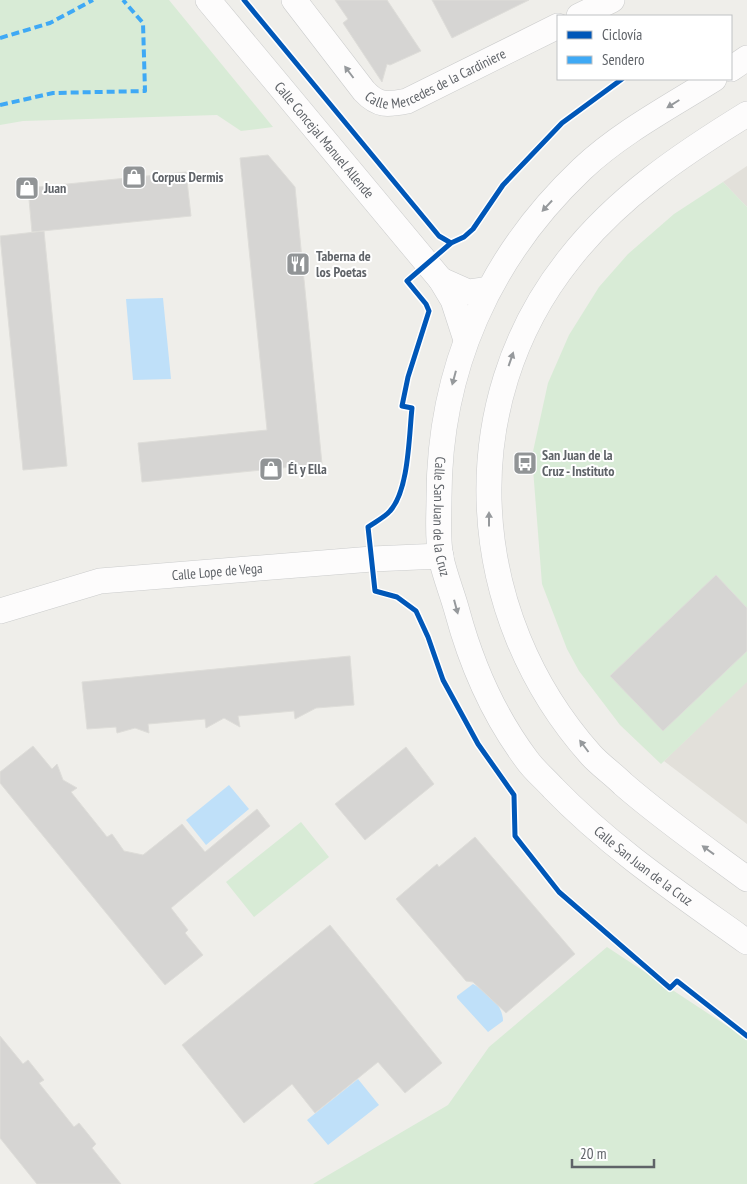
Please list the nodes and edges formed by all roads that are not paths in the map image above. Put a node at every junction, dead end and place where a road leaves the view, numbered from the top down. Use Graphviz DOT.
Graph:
graph roads {
  1 [pos="208,0"];
  2 [pos="294,0"];
  3 [pos="612,0"];
  4 [pos="581,15"];
  5 [pos="557,26"];
  6 [pos="747,58"];
  7 [pos="732,67"];
  8 [pos="712,80"];
  9 [pos="747,114"];
  10 [pos="441,280"];
  11 [pos="489,289"];
  12 [pos="466,340"];
  13 [pos="441,556"];
  14 [pos="0,611"];
  15 [pos="747,879"];
  16 [pos="747,942"];
  1 -- 10 [label="street, Calle Concejal Manuel Allende"];
  5 -- 2 [label="street, Calle Mercedes de la Cardiniere, one-way"];
  3 -- 4 [label="street"];
  6 -- 7 [label="street"];
  8 -- 11 [label="street, Calle San Juan de la Cruz, one-way"];
  15 -- 9 [label="street, one-way"];
  10 -- 11 [label="street, Calle Concejal Manuel Allende"];
  10 -- 12 [label="street, Calle Concejal Manuel Allende"];
  11 -- 12 [label="street, Calle San Juan de la Cruz"];
  12 -- 13 [label="street, Calle San Juan de la Cruz, one-way"];
  13 -- 14 [label="street, Calle Lope de Vega"];
  13 -- 16 [label="street, Calle San Juan de la Cruz, one-way"];
}
